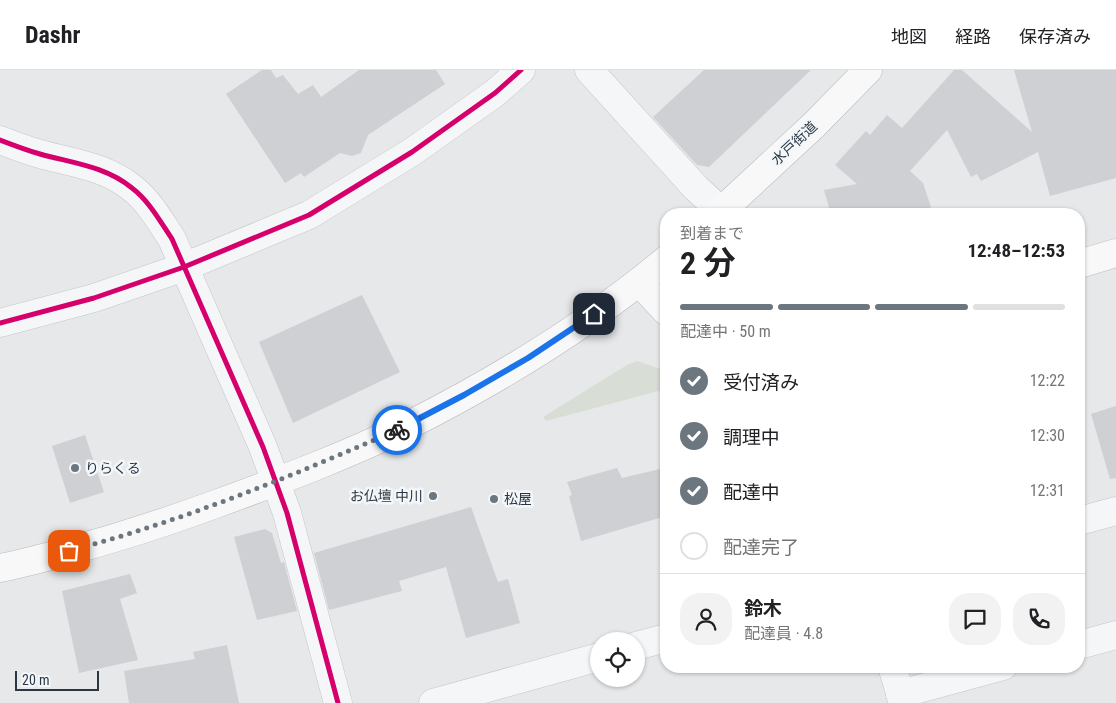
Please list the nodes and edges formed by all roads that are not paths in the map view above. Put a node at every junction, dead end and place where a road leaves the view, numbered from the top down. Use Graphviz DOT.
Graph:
graph roads {
  1 [pos="521,70"];
  2 [pos="589,70"];
  3 [pos="868,70"];
  4 [pos="0,140"];
  5 [pos="715,208"];
  6 [pos="723,208"];
  7 [pos="1116,253"];
  8 [pos="1085,262"];
  9 [pos="660,265"];
  10 [pos="184,267"];
  11 [pos="640,282"];
  12 [pos="660,305"];
  13 [pos="0,323"];
  14 [pos="277,482"];
  15 [pos="1116,511"];
  16 [pos="1085,519"];
  17 [pos="0,568"];
  18 [pos="1116,635"];
  19 [pos="660,640"];
  20 [pos="1085,643"];
  21 [pos="645,644"];
  22 [pos="590,659"];
  23 [pos="894,673"];
  24 [pos="981,673"];
  25 [pos="901,698"];
  26 [pos="338,703"];
  27 [pos="433,703"];
  1 -- 10 [label="street"];
  2 -- 5 [label="street"];
  3 -- 6 [label="main road, 水戸街道"];
  4 -- 10 [label="street"];
  7 -- 8 [label="main road"];
  9 -- 11 [label="main road"];
  10 -- 13 [label="street"];
  10 -- 14 [label="street"];
  11 -- 12 [label="main road"];
  11 -- 14 [label="main road"];
  14 -- 17 [label="main road"];
  14 -- 26 [label="street"];
  15 -- 16 [label="street"];
  18 -- 20 [label="street"];
  19 -- 21 [label="street"];
  22 -- 27 [label="street"];
  23 -- 25 [label="street"];
  24 -- 25 [label="street"];
}
